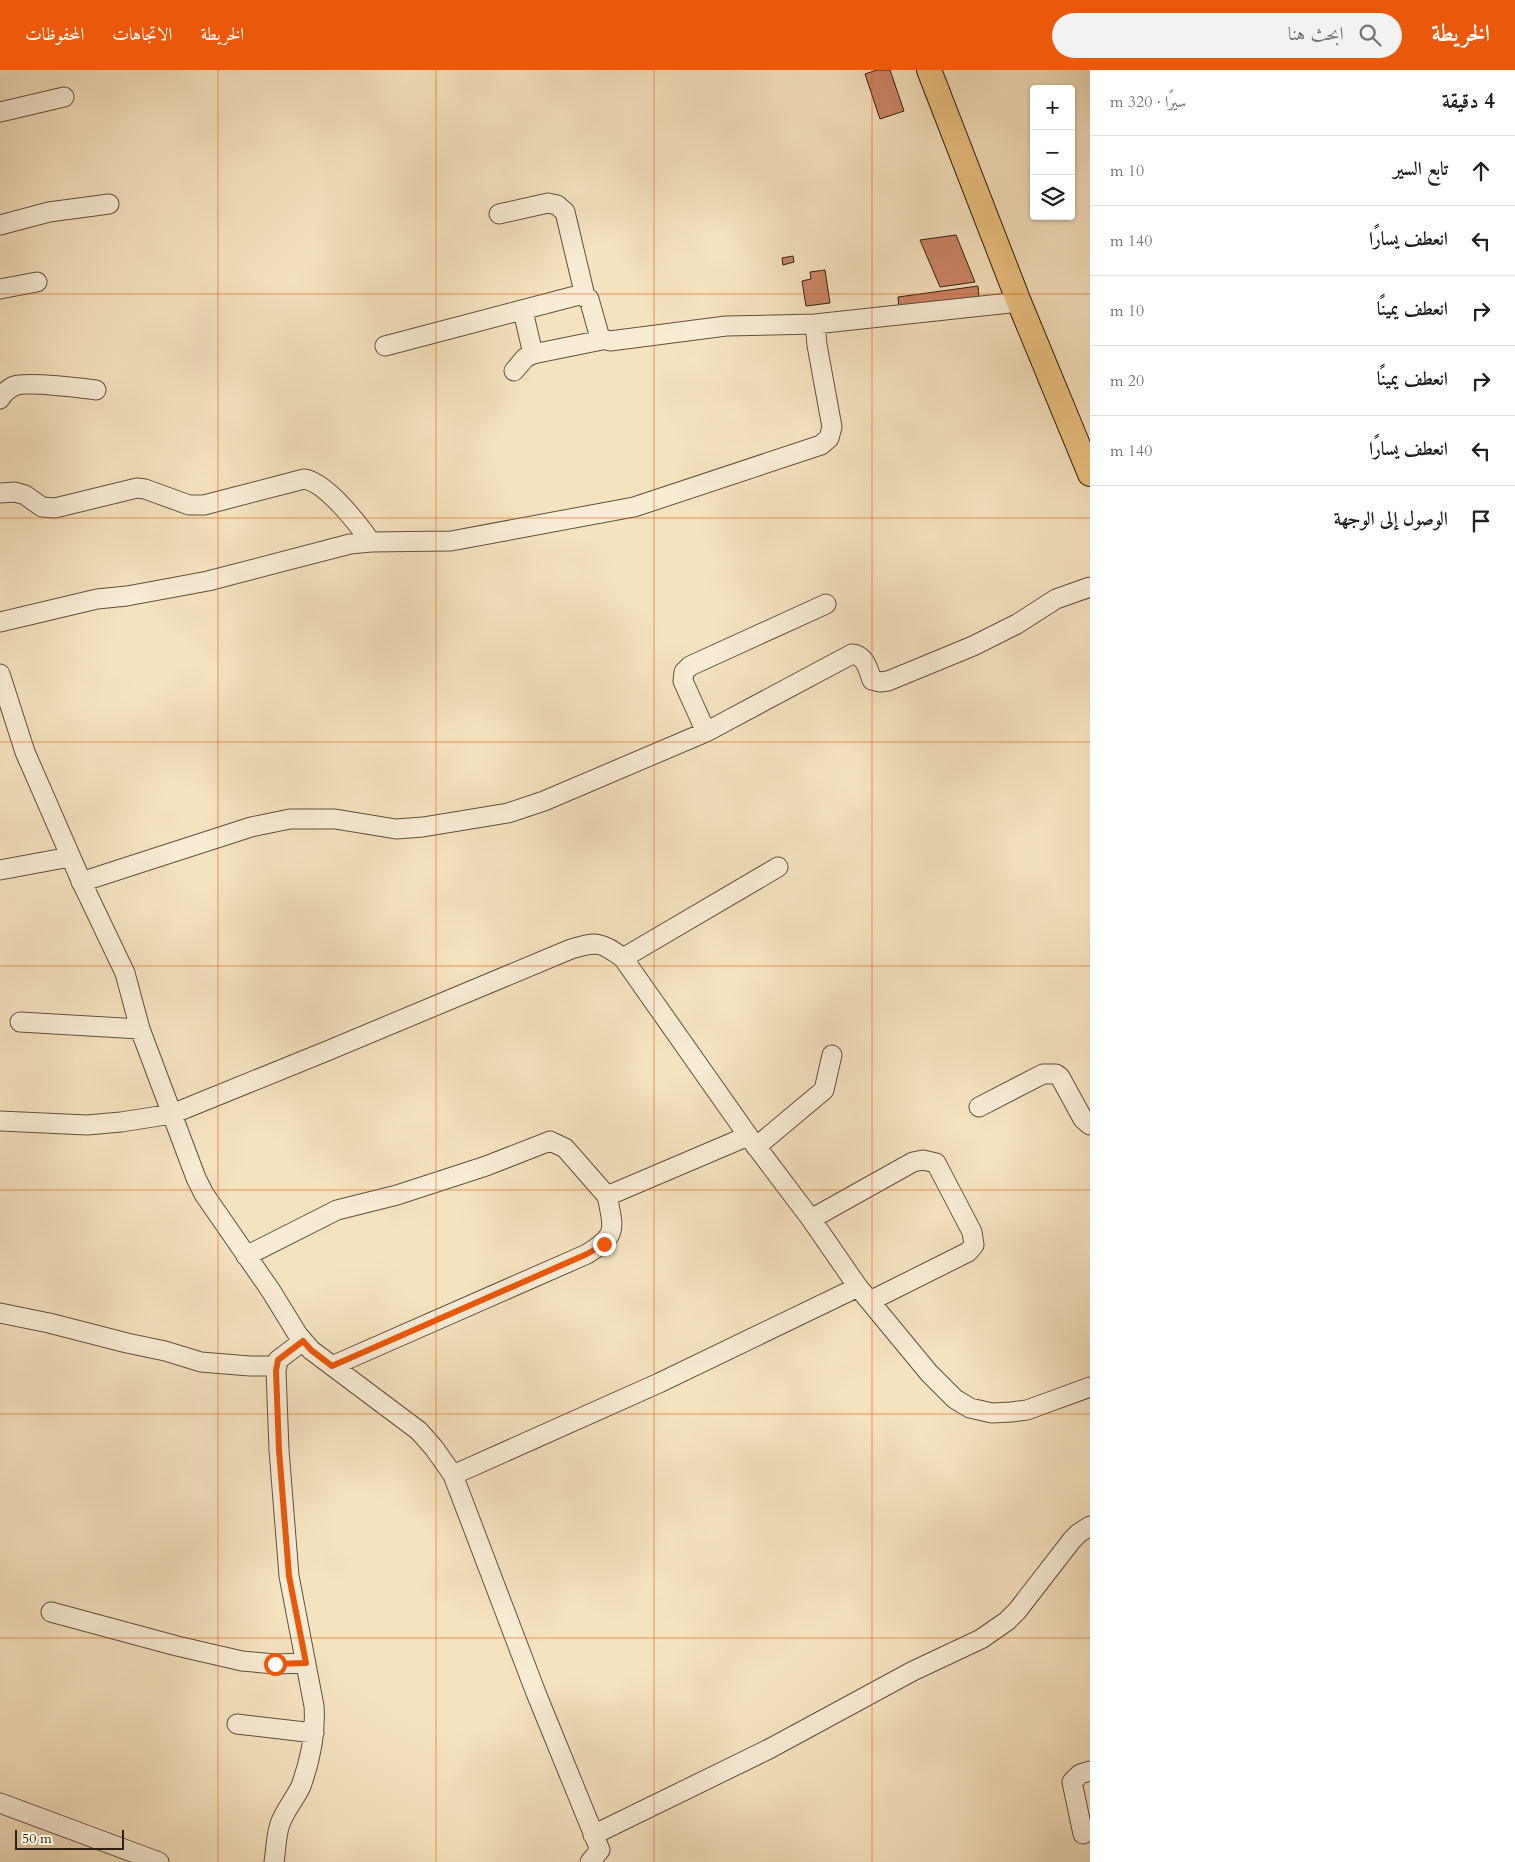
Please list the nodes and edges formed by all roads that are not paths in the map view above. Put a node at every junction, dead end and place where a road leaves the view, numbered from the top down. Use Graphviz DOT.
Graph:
graph roads {
  1 [pos="929,70"];
  2 [pos="64,98"];
  3 [pos="0,112"];
  4 [pos="109,204"];
  5 [pos="499,214"];
  6 [pos="0,225"];
  7 [pos="36,282"];
  8 [pos="0,289"];
  9 [pos="585,296"];
  10 [pos="1019,302"];
  11 [pos="523,311"];
  12 [pos="815,324"];
  13 [pos="602,340"];
  14 [pos="385,346"];
  15 [pos="533,354"];
  16 [pos="514,370"];
  17 [pos="96,390"];
  18 [pos="0,399"];
  19 [pos="1090,474"];
  20 [pos="0,493"];
  21 [pos="371,542"];
  22 [pos="1090,586"];
  23 [pos="826,604"];
  24 [pos="0,622"];
  25 [pos="0,674"];
  26 [pos="3,693"];
  27 [pos="706,732"];
  28 [pos="70,856"];
  29 [pos="778,867"];
  30 [pos="0,870"];
  31 [pos="81,882"];
  32 [pos="623,958"];
  33 [pos="20,1022"];
  34 [pos="140,1029"];
  35 [pos="832,1055"];
  36 [pos="979,1107"];
  37 [pos="172,1114"];
  38 [pos="0,1121"];
  39 [pos="1090,1125"];
  40 [pos="752,1141"];
  41 [pos="607,1196"];
  42 [pos="811,1219"];
  43 [pos="246,1256"];
  44 [pos="864,1294"];
  45 [pos="0,1313"];
  46 [pos="303,1341"];
  47 [pos="276,1366"];
  48 [pos="332,1366"];
  49 [pos="1090,1387"];
  50 [pos="453,1474"];
  51 [pos="1088,1532"];
  52 [pos="51,1612"];
  53 [pos="306,1663"];
  54 [pos="237,1724"];
  55 [pos="314,1733"];
  56 [pos="1090,1771"];
  57 [pos="0,1803"];
  58 [pos="1083,1834"];
  59 [pos="598,1852"];
  60 [pos="159,1862"];
  61 [pos="274,1862"];
  1 -- 10 [label="main road"];
  2 -- 3 [label="street"];
  4 -- 6 [label="street"];
  5 -- 9 [label="street"];
  7 -- 8 [label="street"];
  9 -- 11 [label="street"];
  9 -- 13 [label="street"];
  10 -- 12 [label="street"];
  10 -- 19 [label="main road"];
  11 -- 14 [label="street"];
  11 -- 15 [label="street"];
  12 -- 13 [label="street"];
  12 -- 21 [label="street"];
  13 -- 15 [label="street"];
  15 -- 16 [label="street"];
  17 -- 18 [label="street"];
  20 -- 21 [label="street"];
  21 -- 24 [label="street"];
  22 -- 27 [label="street"];
  23 -- 27 [label="street"];
  25 -- 26 [label="street"];
  26 -- 28 [label="street"];
  27 -- 31 [label="street"];
  28 -- 30 [label="street"];
  28 -- 31 [label="street"];
  29 -- 32 [label="street"];
  31 -- 34 [label="street"];
  32 -- 37 [label="street"];
  32 -- 40 [label="street"];
  33 -- 34 [label="street"];
  34 -- 37 [label="street"];
  35 -- 40 [label="street"];
  36 -- 39 [label="street"];
  37 -- 38 [label="street"];
  37 -- 43 [label="street"];
  40 -- 41 [label="street"];
  40 -- 42 [label="street"];
  41 -- 43 [label="street"];
  41 -- 48 [label="street"];
  42 -- 44 [label="street"];
  42 -- 44 [label="street"];
  43 -- 46 [label="street"];
  44 -- 49 [label="street"];
  44 -- 50 [label="street"];
  45 -- 47 [label="street"];
  46 -- 47 [label="street"];
  46 -- 48 [label="street"];
  47 -- 53 [label="street"];
  48 -- 50 [label="street"];
  50 -- 59 [label="street"];
  51 -- 59 [label="street"];
  52 -- 53 [label="street"];
  53 -- 55 [label="street"];
  54 -- 55 [label="street"];
  55 -- 61 [label="street"];
  56 -- 58 [label="street"];
  57 -- 60 [label="street"];
}
